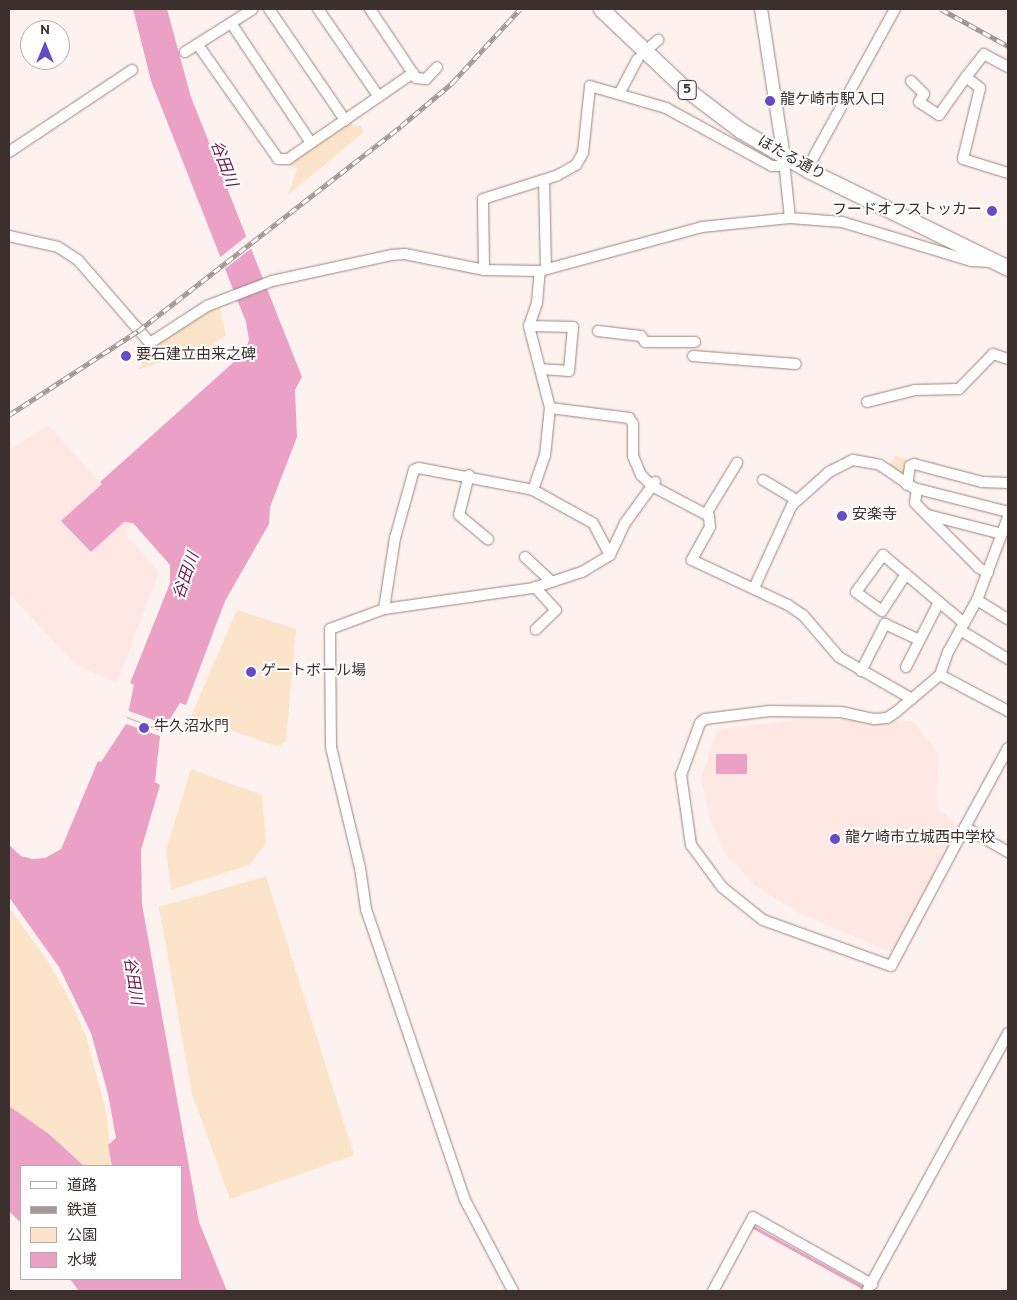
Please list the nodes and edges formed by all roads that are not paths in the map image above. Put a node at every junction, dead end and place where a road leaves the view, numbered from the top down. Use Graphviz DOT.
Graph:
graph roads {
  1 [pos="253,9"];
  2 [pos="269,9"];
  3 [pos="318,9"];
  4 [pos="370,9"];
  5 [pos="601,9"];
  6 [pos="761,9"];
  7 [pos="895,9"];
  8 [pos="240,12"];
  9 [pos="231,23"];
  10 [pos="198,45"];
  11 [pos="185,52"];
  12 [pos="638,59"];
  13 [pos="437,67"];
  14 [pos="1008,67"];
  15 [pos="132,70"];
  16 [pos="413,74"];
  17 [pos="966,77"];
  18 [pos="911,81"];
  19 [pos="619,94"];
  20 [pos="379,97"];
  21 [pos="345,120"];
  22 [pos="311,143"];
  23 [pos="9,152"];
  24 [pos="784,161"];
  25 [pos="807,169"];
  26 [pos="1008,173"];
  27 [pos="544,180"];
  28 [pos="790,218"];
  29 [pos="9,236"];
  30 [pos="1002,265"];
  31 [pos="484,270"];
  32 [pos="543,270"];
  33 [pos="529,326"];
  34 [pos="598,331"];
  35 [pos="695,342"];
  36 [pos="692,356"];
  37 [pos="1008,359"];
  38 [pos="796,364"];
  39 [pos="542,369"];
  40 [pos="867,402"];
  41 [pos="550,408"];
  42 [pos="737,463"];
  43 [pos="469,476"];
  44 [pos="763,480"];
  45 [pos="654,484"];
  46 [pos="907,484"];
  47 [pos="1008,484"];
  48 [pos="917,489"];
  49 [pos="533,490"];
  50 [pos="796,500"];
  51 [pos="1008,512"];
  52 [pos="706,514"];
  53 [pos="927,515"];
  54 [pos="1008,518"];
  55 [pos="1002,534"];
  56 [pos="488,539"];
  57 [pos="610,555"];
  58 [pos="525,557"];
  59 [pos="988,573"];
  60 [pos="906,574"];
  61 [pos="551,581"];
  62 [pos="535,587"];
  63 [pos="754,588"];
  64 [pos="976,600"];
  65 [pos="939,602"];
  66 [pos="384,609"];
  67 [pos="1008,619"];
  68 [pos="962,626"];
  69 [pos="536,629"];
  70 [pos="920,640"];
  71 [pos="1008,658"];
  72 [pos="906,667"];
  73 [pos="860,671"];
  74 [pos="940,676"];
  75 [pos="912,699"];
  76 [pos="1008,711"];
  77 [pos="1008,748"];
  78 [pos="965,827"];
  79 [pos="1008,852"];
  80 [pos="1008,1033"];
  81 [pos="869,1288"];
  82 [pos="514,1291"];
  83 [pos="713,1291"];
  1 -- 8 [label="street"];
  2 -- 21 [label="street"];
  3 -- 20 [label="street"];
  4 -- 16 [label="street"];
  5 -- 24 [label="main road, ほたる通り / 5"];
  6 -- 24 [label="street"];
  7 -- 25 [label="street"];
  8 -- 9 [label="street"];
  9 -- 10 [label="street"];
  9 -- 22 [label="street"];
  10 -- 11 [label="street"];
  10 -- 22 [label="street"];
  12 -- 19 [label="street"];
  13 -- 16 [label="street"];
  14 -- 17 [label="street"];
  15 -- 23 [label="street"];
  16 -- 20 [label="street"];
  17 -- 18 [label="street"];
  17 -- 26 [label="street"];
  19 -- 24 [label="street"];
  19 -- 27 [label="street"];
  20 -- 21 [label="street"];
  21 -- 22 [label="street"];
  24 -- 25 [label="main road, ほたる通り / 5"];
  24 -- 28 [label="street"];
  25 -- 30 [label="main road, ほたる通り / 5"];
  27 -- 31 [label="street"];
  27 -- 32 [label="street"];
  28 -- 30 [label="street"];
  28 -- 32 [label="street"];
  29 -- 31 [label="street"];
  31 -- 32 [label="street"];
  32 -- 33 [label="street"];
  33 -- 39 [label="street"];
  33 -- 39 [label="street"];
  34 -- 35 [label="street"];
  36 -- 38 [label="street"];
  37 -- 40 [label="street"];
  39 -- 41 [label="street"];
  41 -- 45 [label="street"];
  41 -- 49 [label="street"];
  42 -- 52 [label="street"];
  43 -- 49 [label="street"];
  43 -- 56 [label="street"];
  43 -- 66 [label="street"];
  44 -- 50 [label="street"];
  45 -- 52 [label="street"];
  45 -- 57 [label="street"];
  46 -- 47 [label="street"];
  46 -- 48 [label="street"];
  46 -- 50 [label="street"];
  48 -- 51 [label="street"];
  48 -- 53 [label="street"];
  49 -- 57 [label="street"];
  50 -- 63 [label="street"];
  52 -- 63 [label="street"];
  53 -- 55 [label="street"];
  53 -- 59 [label="street"];
  54 -- 55 [label="street"];
  55 -- 59 [label="street"];
  57 -- 61 [label="street"];
  58 -- 61 [label="street"];
  59 -- 64 [label="street"];
  60 -- 60 [label="street"];
  60 -- 65 [label="street"];
  61 -- 62 [label="street"];
  62 -- 66 [label="street"];
  62 -- 69 [label="street"];
  63 -- 73 [label="street"];
  64 -- 67 [label="street"];
  64 -- 68 [label="street"];
  65 -- 68 [label="street"];
  65 -- 70 [label="street"];
  66 -- 82 [label="street"];
  68 -- 71 [label="street"];
  68 -- 74 [label="street"];
  70 -- 72 [label="street"];
  70 -- 73 [label="street"];
  73 -- 75 [label="street"];
  74 -- 75 [label="street"];
  74 -- 76 [label="street"];
  75 -- 78 [label="street"];
  77 -- 78 [label="street"];
  78 -- 79 [label="street"];
  80 -- 81 [label="street"];
  81 -- 83 [label="street"];
}
